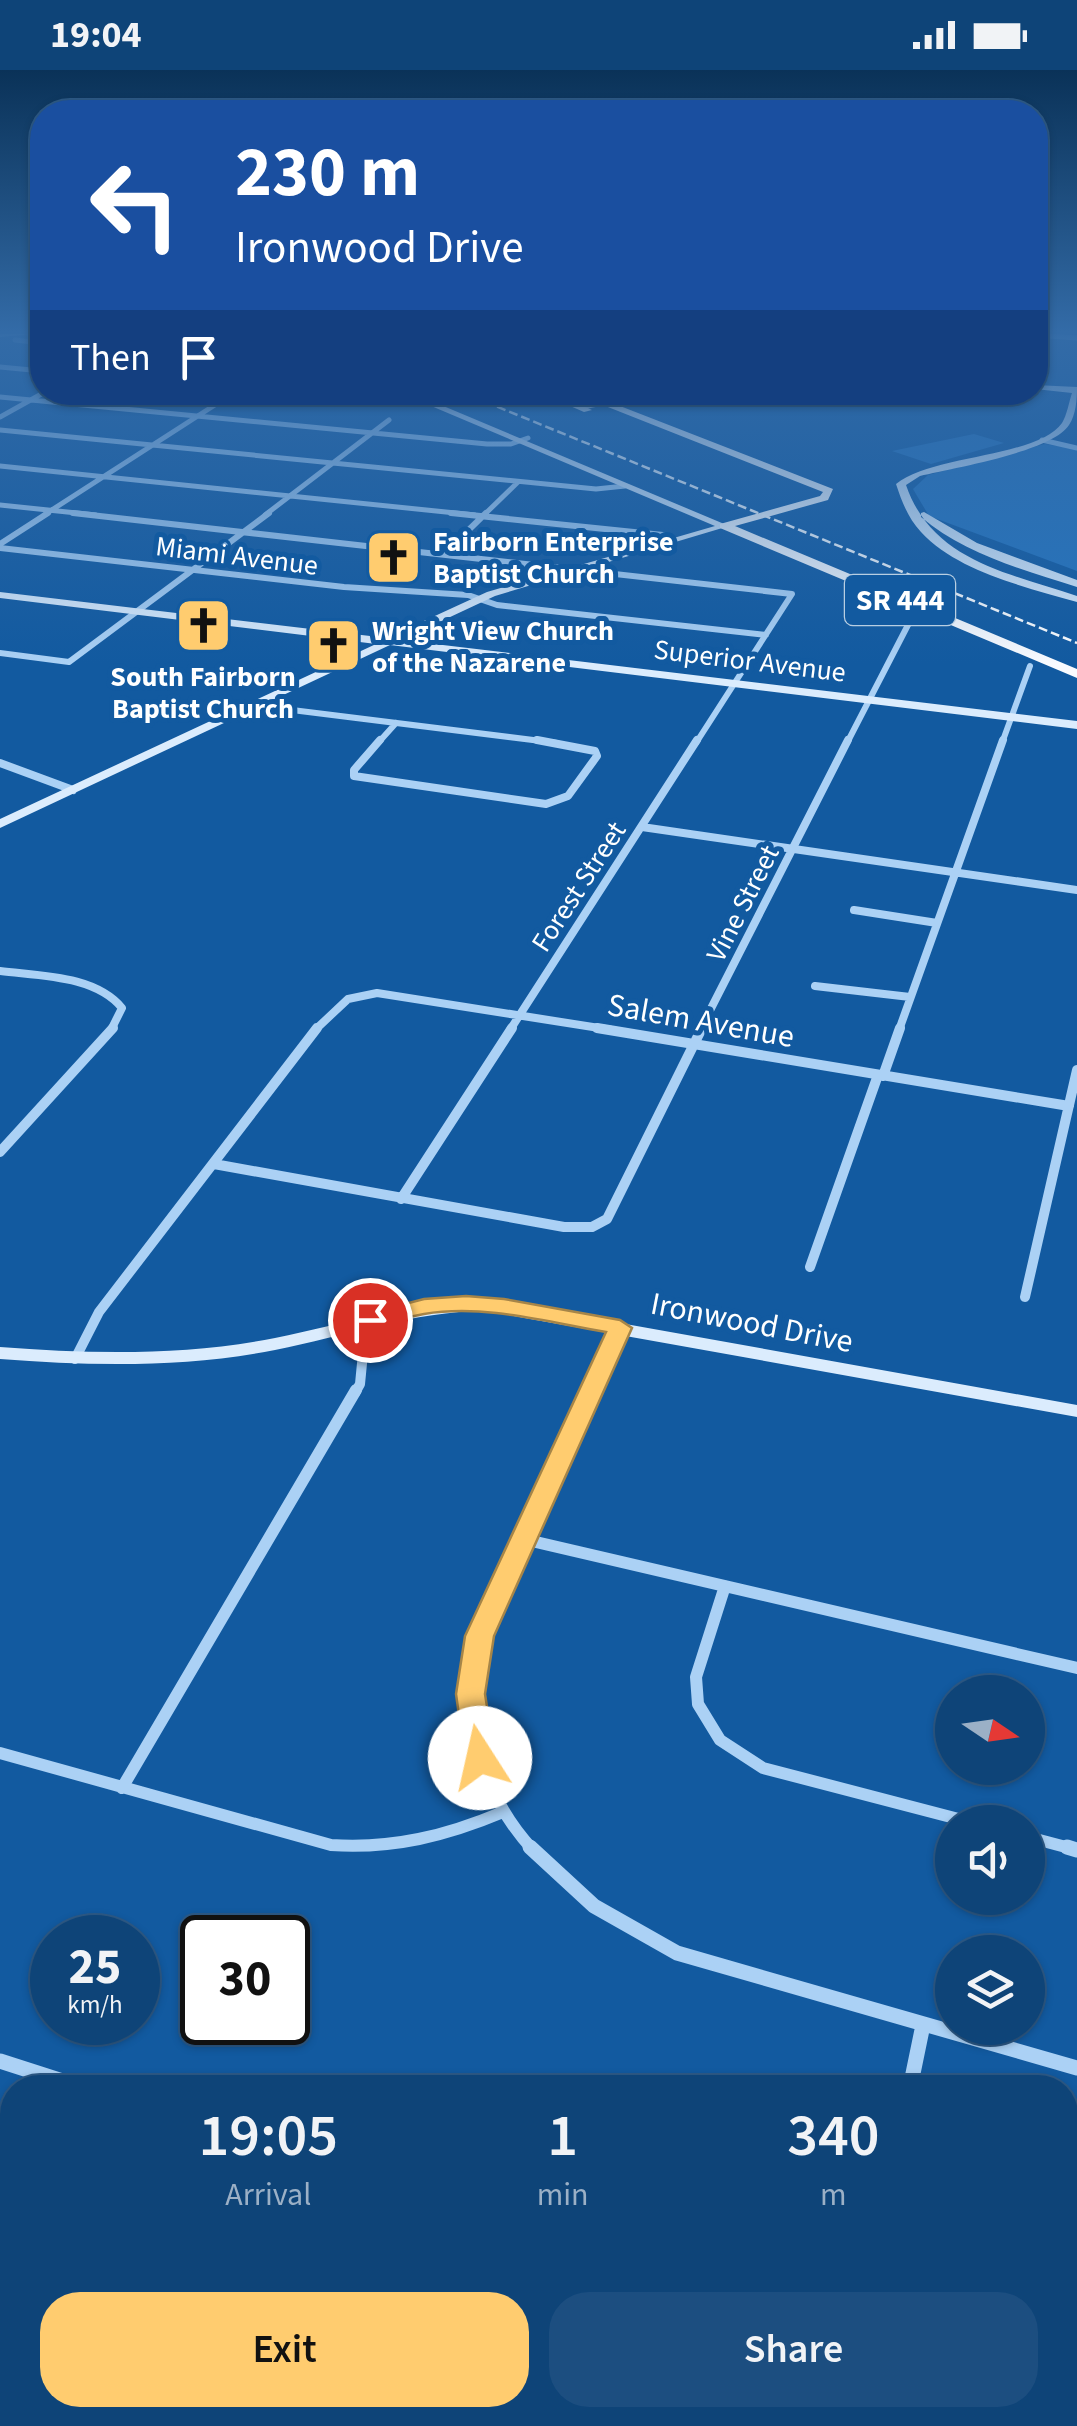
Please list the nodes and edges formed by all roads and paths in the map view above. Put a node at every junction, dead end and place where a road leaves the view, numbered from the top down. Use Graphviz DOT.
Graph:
graph roads {
  1 [pos="141,444"];
  2 [pos="356,444"];
  3 [pos="532,444"];
  4 [pos="533,444"];
  5 [pos="676,444"];
  6 [pos="708,444"];
  7 [pos="1028,444"];
  8 [pos="152,445"];
  9 [pos="331,463"];
  10 [pos="0,466"];
  11 [pos="930,471"];
  12 [pos="104,476"];
  13 [pos="518,482"];
  14 [pos="625,486"];
  15 [pos="289,496"];
  16 [pos="812,502"];
  17 [pos="0,505"];
  18 [pos="52,510"];
  19 [pos="483,516"];
  20 [pos="728,525"];
  21 [pos="243,532"];
  22 [pos="663,534"];
  23 [pos="0,546"];
  24 [pos="445,553"];
  25 [pos="574,568"];
  26 [pos="194,570"];
  27 [pos="1077,584"];
  28 [pos="0,596"];
  29 [pos="480,598"];
  30 [pos="1077,600"];
  31 [pos="934,610"];
  32 [pos="140,612"];
  33 [pos="766,635"];
  34 [pos="385,641"];
  35 [pos="0,652"];
  36 [pos="1077,665"];
  37 [pos="1030,666"];
  38 [pos="1077,674"];
  39 [pos="733,683"];
  40 [pos="265,700"];
  41 [pos="870,700"];
  42 [pos="1010,717"];
  43 [pos="396,723"];
  44 [pos="1077,725"];
  45 [pos="0,763"];
  46 [pos="73,790"];
  47 [pos="0,824"];
  48 [pos="642,828"];
  49 [pos="794,850"];
  50 [pos="955,872"];
  51 [pos="1077,890"];
  52 [pos="854,910"];
  53 [pos="938,923"];
  54 [pos="0,971"];
  55 [pos="815,986"];
  56 [pos="910,997"];
  57 [pos="520,1015"];
  58 [pos="696,1044"];
  59 [pos="1077,1070"];
  60 [pos="880,1075"];
  61 [pos="1068,1106"];
  62 [pos="0,1152"];
  63 [pos="214,1164"];
  64 [pos="401,1199"];
  65 [pos="810,1268"];
  66 [pos="1025,1297"];
  67 [pos="343,1326"];
  68 [pos="620,1328"];
  69 [pos="0,1353"];
  70 [pos="75,1359"];
  71 [pos="1077,1412"];
  72 [pos="523,1539"];
  73 [pos="725,1586"];
  74 [pos="1077,1668"];
  75 [pos="0,1753"];
  76 [pos="122,1788"];
  77 [pos="504,1812"];
  78 [pos="935,1813"];
  79 [pos="1045,1842"];
  80 [pos="1077,1850"];
  81 [pos="923,2024"];
  82 [pos="0,2061"];
  83 [pos="1077,2068"];
  84 [pos="44,2075"];
  85 [pos="913,2075"];
  1 -- 8 [label="street"];
  2 -- 9 [label="street"];
  3 -- 14 [label="street"];
  4 -- 20 [label="street"];
  5 -- 16 [label="main road"];
  6 -- 16 [label="main road"];
  7 -- 11 [label="street"];
  8 -- 9 [label="street"];
  8 -- 12 [label="street"];
  9 -- 13 [label="street"];
  9 -- 15 [label="street"];
  10 -- 12 [label="street"];
  11 -- 27 [label="street"];
  11 -- 30 [label="street"];
  12 -- 15 [label="street"];
  12 -- 18 [label="street"];
  13 -- 14 [label="street"];
  13 -- 19 [label="street"];
  14 -- 20 [label="street"];
  15 -- 19 [label="street"];
  15 -- 21 [label="street"];
  16 -- 20 [label="main road"];
  17 -- 18 [label="street"];
  18 -- 21 [label="street"];
  18 -- 23 [label="street"];
  19 -- 22 [label="street"];
  19 -- 24 [label="street"];
  20 -- 25 [label="street"];
  20 -- 31 [label="main road, SR 444"];
  21 -- 24 [label="street"];
  21 -- 26 [label="street"];
  23 -- 26 [label="street, Miami Avenue"];
  24 -- 25 [label="street"];
  25 -- 29 [label="street"];
  25 -- 33 [label="street, Forest Street"];
  26 -- 29 [label="street, Miami Avenue"];
  26 -- 32 [label="street"];
  28 -- 32 [label="street, Superior Avenue"];
  29 -- 33 [label="street, Miami Avenue"];
  29 -- 34 [label="street"];
  31 -- 36 [label="main road, SR 444"];
  31 -- 38 [label="main road, SR 444"];
  31 -- 41 [label="street, Vine Street"];
  32 -- 34 [label="street, Superior Avenue"];
  32 -- 35 [label="street"];
  33 -- 39 [label="street, Forest Street"];
  34 -- 39 [label="street, Superior Avenue"];
  34 -- 40 [label="street"];
  37 -- 42 [label="street"];
  39 -- 41 [label="street, Superior Avenue"];
  39 -- 48 [label="street, Forest Street"];
  40 -- 43 [label="street"];
  40 -- 46 [label="street"];
  41 -- 42 [label="street, Superior Avenue"];
  41 -- 49 [label="street, Vine Street"];
  42 -- 44 [label="street, Superior Avenue"];
  42 -- 50 [label="street"];
  43 -- 43 [label="street"];
  45 -- 46 [label="street"];
  46 -- 47 [label="street"];
  48 -- 49 [label="street"];
  48 -- 57 [label="street, Forest Street"];
  49 -- 50 [label="street"];
  49 -- 58 [label="street, Vine Street"];
  50 -- 51 [label="street"];
  50 -- 53 [label="street"];
  52 -- 53 [label="street"];
  53 -- 56 [label="street"];
  54 -- 62 [label="street"];
  55 -- 56 [label="street"];
  56 -- 60 [label="street"];
  57 -- 58 [label="street, Salem Avenue"];
  57 -- 63 [label="street, Salem Avenue"];
  57 -- 64 [label="street, Forest Street"];
  58 -- 60 [label="street, Salem Avenue"];
  58 -- 64 [label="street, Vine Street"];
  59 -- 61 [label="street"];
  60 -- 61 [label="street, Salem Avenue"];
  60 -- 65 [label="street"];
  61 -- 66 [label="street"];
  63 -- 64 [label="street"];
  63 -- 70 [label="street"];
  67 -- 68 [label="street, Ironwood Drive"];
  67 -- 70 [label="street, Ironwood Drive"];
  67 -- 76 [label="street"];
  68 -- 71 [label="street, Ironwood Drive"];
  68 -- 72 [label="street"];
  69 -- 70 [label="street, Ironwood Drive"];
  72 -- 73 [label="street"];
  72 -- 77 [label="street"];
  73 -- 74 [label="street"];
  73 -- 78 [label="street"];
  75 -- 76 [label="street"];
  76 -- 77 [label="street"];
  77 -- 81 [label="street"];
  79 -- 80 [label="street"];
  81 -- 83 [label="street"];
  81 -- 85 [label="street"];
  82 -- 84 [label="street"];
}
